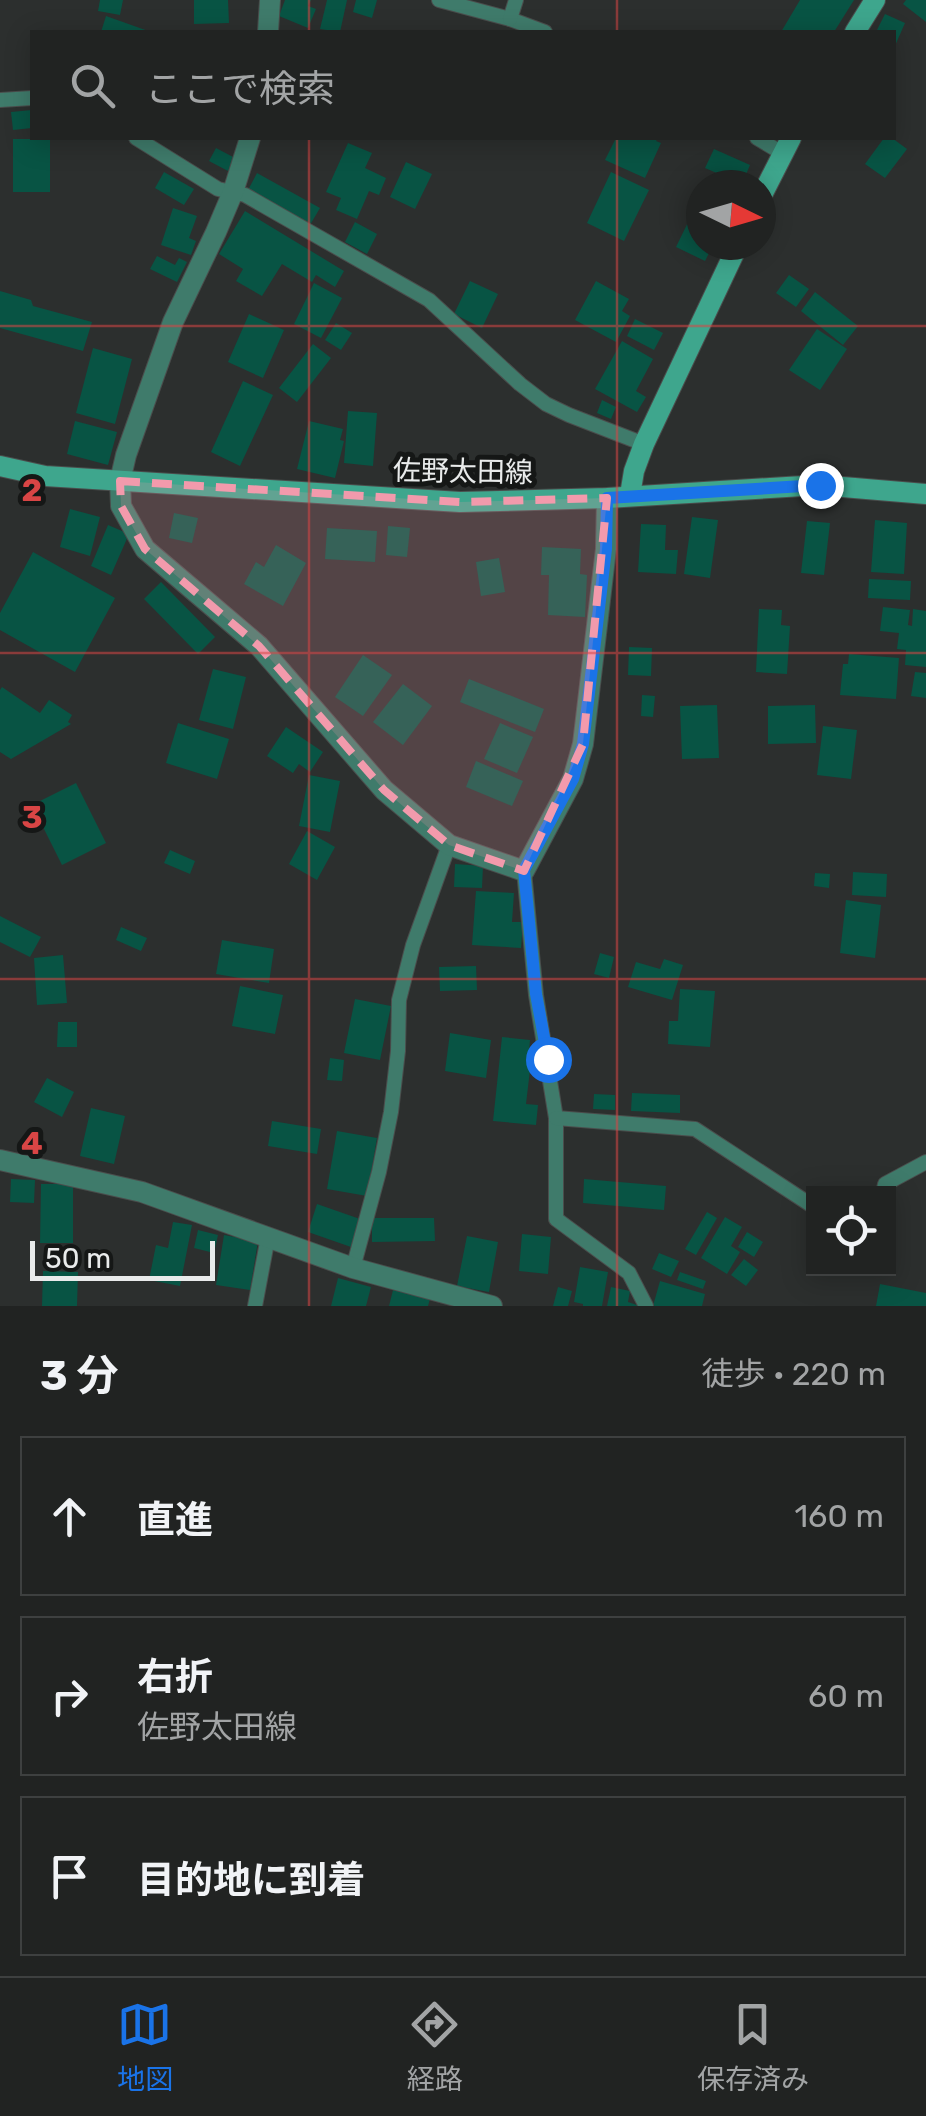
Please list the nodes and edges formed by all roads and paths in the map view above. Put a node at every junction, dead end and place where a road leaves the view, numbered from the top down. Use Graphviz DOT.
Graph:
graph roads {
  1 [pos="270,0"];
  2 [pos="439,0"];
  3 [pos="516,0"];
  4 [pos="875,0"];
  5 [pos="510,19"];
  6 [pos="268,30"];
  7 [pos="540,30"];
  8 [pos="856,30"];
  9 [pos="30,98"];
  10 [pos="0,100"];
  11 [pos="139,140"];
  12 [pos="249,140"];
  13 [pos="786,145"];
  14 [pos="774,170"];
  15 [pos="233,192"];
  16 [pos="731,260"];
  17 [pos="644,444"];
  18 [pos="0,466"];
  19 [pos="120,481"];
  20 [pos="926,494"];
  21 [pos="630,495"];
  22 [pos="607,498"];
  23 [pos="449,845"];
  24 [pos="524,870"];
  25 [pos="556,1118"];
  26 [pos="0,1160"];
  27 [pos="926,1162"];
  28 [pos="885,1186"];
  29 [pos="806,1203"];
  30 [pos="268,1237"];
  31 [pos="353,1268"];
  32 [pos="255,1306"];
  33 [pos="492,1306"];
  34 [pos="646,1306"];
  1 -- 6 [label="street"];
  2 -- 5 [label="lane"];
  3 -- 5 [label="lane"];
  4 -- 8 [label="main road"];
  5 -- 7 [label="lane"];
  9 -- 10 [label="lane"];
  11 -- 15 [label="lane"];
  12 -- 15 [label="street"];
  13 -- 14 [label="main road"];
  15 -- 17 [label="lane"];
  15 -- 19 [label="street"];
  16 -- 17 [label="main road"];
  17 -- 21 [label="main road"];
  18 -- 19 [label="main road, 佐野太田線"];
  19 -- 22 [label="main road, 佐野太田線"];
  19 -- 23 [label="street"];
  20 -- 21 [label="main road, 佐野太田線"];
  21 -- 22 [label="main road, 佐野太田線"];
  22 -- 24 [label="street"];
  23 -- 24 [label="street"];
  23 -- 31 [label="lane"];
  24 -- 25 [label="lane"];
  25 -- 29 [label="lane"];
  25 -- 34 [label="lane"];
  26 -- 30 [label="street"];
  27 -- 28 [label="lane"];
  30 -- 31 [label="street"];
  30 -- 32 [label="lane"];
  31 -- 33 [label="street"];
}
